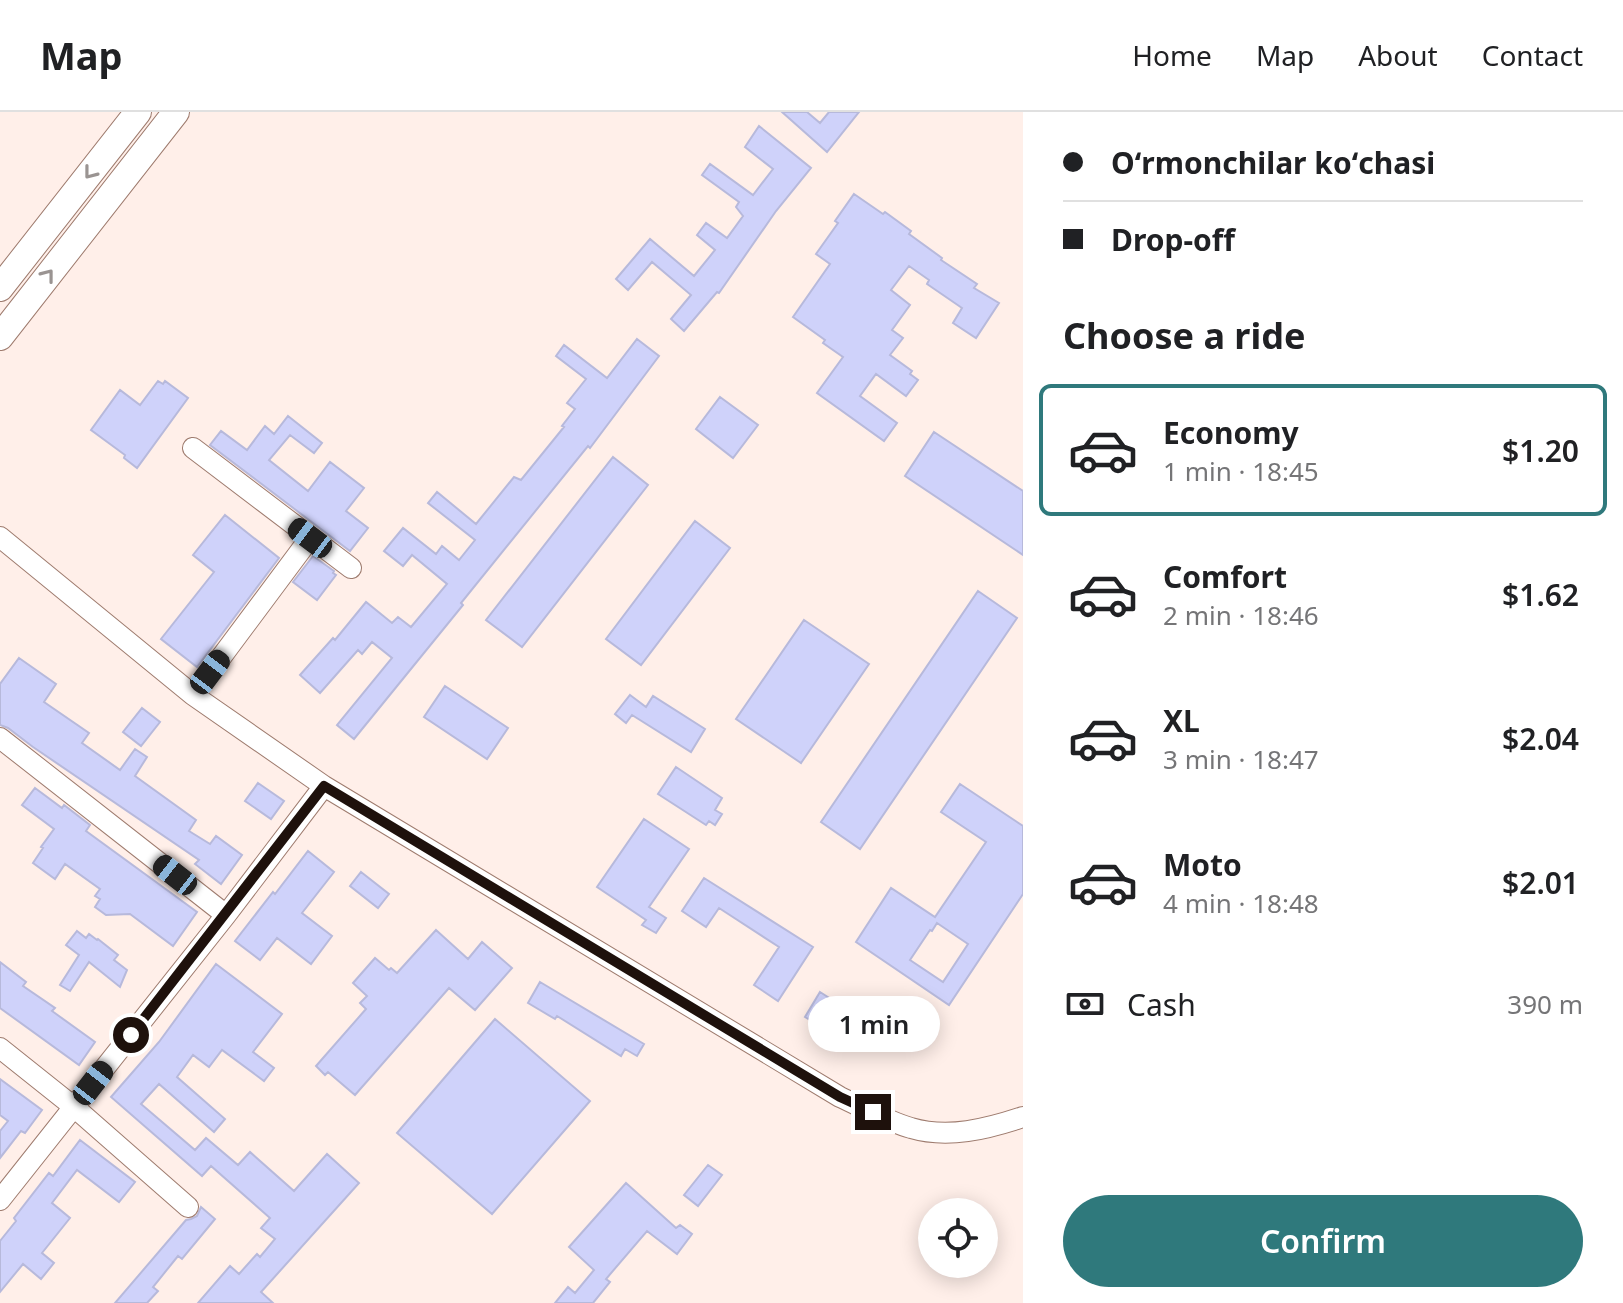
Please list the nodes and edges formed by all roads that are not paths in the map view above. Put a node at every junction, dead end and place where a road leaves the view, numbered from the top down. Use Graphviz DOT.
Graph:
graph roads {
  1 [pos="138,112"];
  2 [pos="176,112"];
  3 [pos="0,288"];
  4 [pos="0,337"];
  5 [pos="193,448"];
  6 [pos="0,537"];
  7 [pos="310,538"];
  8 [pos="351,568"];
  9 [pos="193,695"];
  10 [pos="0,738"];
  11 [pos="324,786"];
  12 [pos="226,915"];
  13 [pos="0,1048"];
  14 [pos="74,1107"];
  15 [pos="1023,1117"];
  16 [pos="0,1200"];
  17 [pos="188,1207"];
  1 -- 3 [label="main road, one-way"];
  4 -- 2 [label="main road, one-way"];
  5 -- 7 [label="street"];
  6 -- 9 [label="street"];
  7 -- 8 [label="street"];
  7 -- 9 [label="street"];
  9 -- 11 [label="street"];
  10 -- 12 [label="street"];
  11 -- 12 [label="street"];
  11 -- 15 [label="street"];
  12 -- 14 [label="street"];
  13 -- 14 [label="street"];
  14 -- 16 [label="street"];
  14 -- 17 [label="street"];
}
